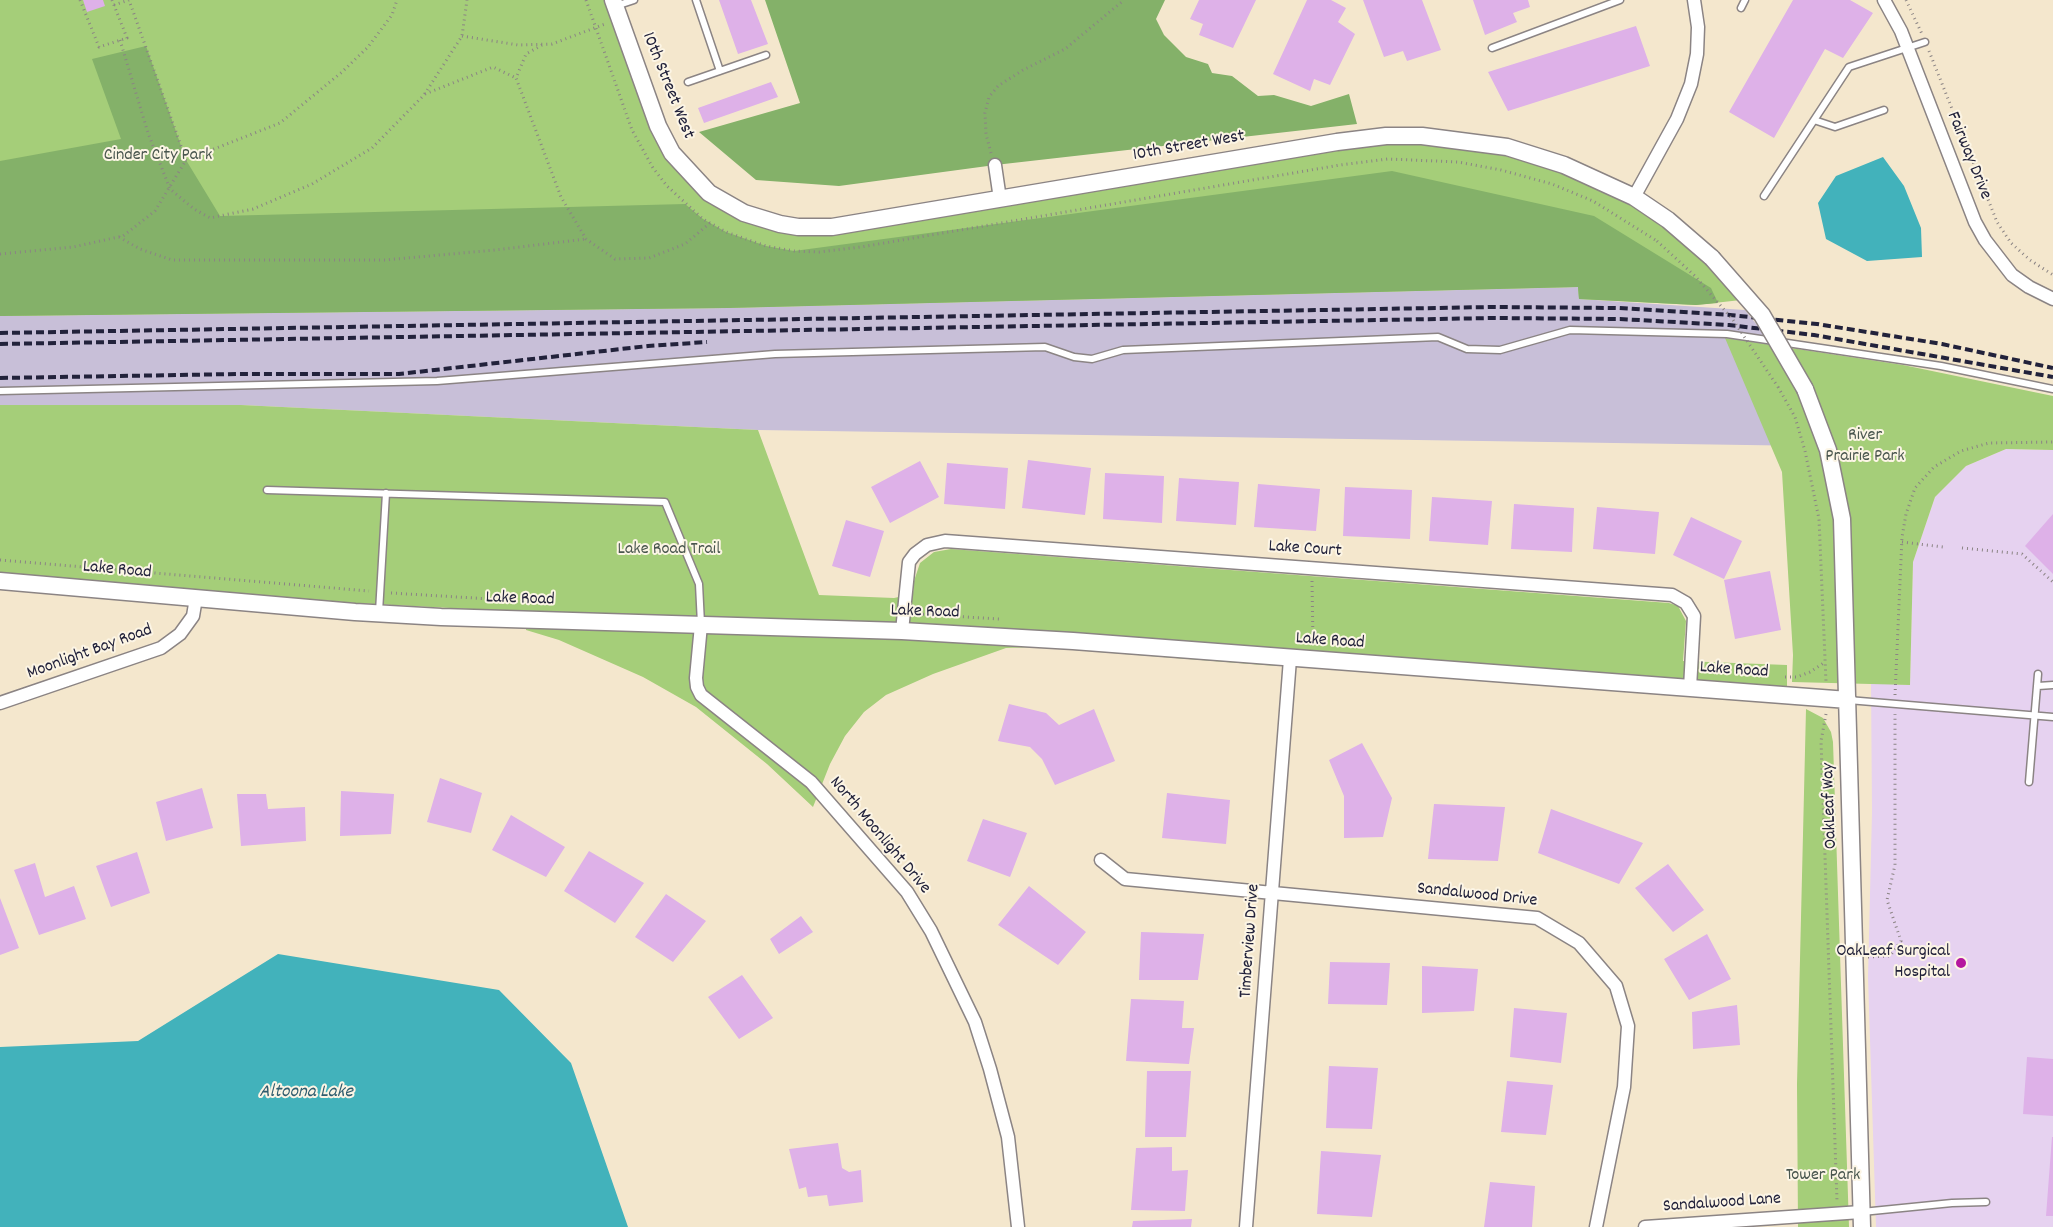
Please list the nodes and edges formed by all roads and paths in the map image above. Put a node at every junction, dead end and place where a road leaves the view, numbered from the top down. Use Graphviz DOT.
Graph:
graph roads {
  1 [pos="80,0"];
  2 [pos="112,0"];
  3 [pos="397,0"];
  4 [pos="467,0"];
  5 [pos="634,0"];
  6 [pos="696,0"];
  7 [pos="1124,0"];
  8 [pos="1620,0"];
  9 [pos="1694,0"];
  10 [pos="1745,0"];
  11 [pos="1884,0"];
  12 [pos="1906,0"];
  13 [pos="114,5"];
  14 [pos="616,8"];
  15 [pos="1741,8"];
  16 [pos="462,36"];
  17 [pos="120,40"];
  18 [pos="1925,42"];
  19 [pos="542,45"];
  20 [pos="1492,48"];
  21 [pos="1907,49"];
  22 [pos="766,55"];
  23 [pos="720,71"];
  24 [pos="516,78"];
  25 [pos="688,82"];
  26 [pos="424,94"];
  27 [pos="1884,110"];
  28 [pos="1814,120"];
  29 [pos="186,160"];
  30 [pos="995,165"];
  31 [pos="170,190"];
  32 [pos="1764,196"];
  33 [pos="1634,197"];
  34 [pos="1000,199"];
  35 [pos="710,223"];
  36 [pos="119,237"];
  37 [pos="586,239"];
  38 [pos="1657,241"];
  39 [pos="0,254"];
  40 [pos="2053,275"];
  41 [pos="2053,299"];
  42 [pos="1805,389"];
  43 [pos="2053,389"];
  44 [pos="0,391"];
  45 [pos="2053,442"];
  46 [pos="267,490"];
  47 [pos="386,493"];
  48 [pos="1902,542"];
  49 [pos="1943,547"];
  50 [pos="1962,548"];
  51 [pos="1312,568"];
  52 [pos="0,581"];
  53 [pos="2053,582"];
  54 [pos="196,598"];
  55 [pos="379,613"];
  56 [pos="701,625"];
  57 [pos="902,631"];
  58 [pos="1290,659"];
  59 [pos="1312,660"];
  60 [pos="2038,674"];
  61 [pos="2053,685"];
  62 [pos="2038,686"];
  63 [pos="1690,688"];
  64 [pos="1827,698"];
  65 [pos="1848,700"];
  66 [pos="1895,702"];
  67 [pos="0,703"];
  68 [pos="2035,715"];
  69 [pos="2053,717"];
  70 [pos="2029,782"];
  71 [pos="1101,860"];
  72 [pos="1272,894"];
  73 [pos="1871,958"];
  74 [pos="1986,1202"];
  75 [pos="1837,1214"];
  76 [pos="1862,1220"];
  77 [pos="1018,1227"];
  78 [pos="1246,1227"];
  79 [pos="1596,1227"];
  80 [pos="1645,1227"];
  1 -- 17 [label="path"];
  2 -- 13 [label="path"];
  3 -- 29 [label="path"];
  4 -- 16 [label="path"];
  5 -- 14 [label="lane"];
  6 -- 23 [label="lane"];
  7 -- 30 [label="path"];
  8 -- 20 [label="lane"];
  9 -- 33 [label="street"];
  10 -- 15 [label="lane"];
  11 -- 21 [label="street, Fairway Drive"];
  12 -- 18 [label="path"];
  13 -- 17 [label="path"];
  13 -- 29 [label="path"];
  14 -- 19 [label="path"];
  14 -- 34 [label="street, 10th Street West"];
  16 -- 19 [label="path"];
  16 -- 26 [label="path"];
  17 -- 31 [label="path"];
  18 -- 21 [label="lane"];
  18 -- 40 [label="path"];
  19 -- 24 [label="path"];
  21 -- 28 [label="lane"];
  21 -- 41 [label="street, Fairway Drive"];
  22 -- 23 [label="lane"];
  23 -- 25 [label="lane"];
  24 -- 26 [label="path"];
  24 -- 37 [label="path"];
  26 -- 31 [label="path"];
  27 -- 28 [label="lane"];
  28 -- 32 [label="lane"];
  29 -- 31 [label="path"];
  30 -- 34 [label="street"];
  31 -- 36 [label="path"];
  33 -- 34 [label="street, 10th Street West"];
  33 -- 42 [label="street, 10th Street West, bridge"];
  35 -- 37 [label="path"];
  36 -- 37 [label="path"];
  36 -- 39 [label="path"];
  38 -- 64 [label="path, bridge"];
  42 -- 65 [label="street, OakLeaf Way"];
  43 -- 44 [label="lane"];
  45 -- 48 [label="path"];
  46 -- 47 [label="lane"];
  47 -- 55 [label="lane"];
  47 -- 56 [label="lane"];
  48 -- 49 [label="path"];
  48 -- 66 [label="path"];
  50 -- 53 [label="path"];
  51 -- 57 [label="street, Lake Court"];
  51 -- 59 [label="path"];
  51 -- 63 [label="street, Lake Court"];
  52 -- 54 [label="street, Lake Road"];
  54 -- 55 [label="street, Lake Road"];
  54 -- 67 [label="street, Moonlight Bay Road"];
  55 -- 56 [label="street, Lake Road"];
  56 -- 57 [label="street, Lake Road"];
  56 -- 77 [label="street, North Moonlight Drive"];
  57 -- 58 [label="street, Lake Road"];
  58 -- 59 [label="street, Lake Road"];
  58 -- 72 [label="street, Timberview Drive"];
  59 -- 63 [label="street, Lake Road"];
  60 -- 62 [label="lane"];
  61 -- 62 [label="lane"];
  62 -- 68 [label="lane"];
  63 -- 64 [label="street, Lake Road"];
  64 -- 65 [label="street, Lake Road"];
  64 -- 75 [label="path"];
  65 -- 66 [label="lane"];
  65 -- 76 [label="street, OakLeaf Way"];
  66 -- 68 [label="lane"];
  66 -- 73 [label="path"];
  68 -- 69 [label="lane"];
  68 -- 70 [label="lane"];
  71 -- 72 [label="street, Sandalwood Drive"];
  72 -- 78 [label="street, Timberview Drive"];
  72 -- 79 [label="street, Sandalwood Drive"];
  74 -- 76 [label="lane"];
  75 -- 76 [label="street, Sandalwood Lane"];
  75 -- 80 [label="street, Sandalwood Lane"];
}
